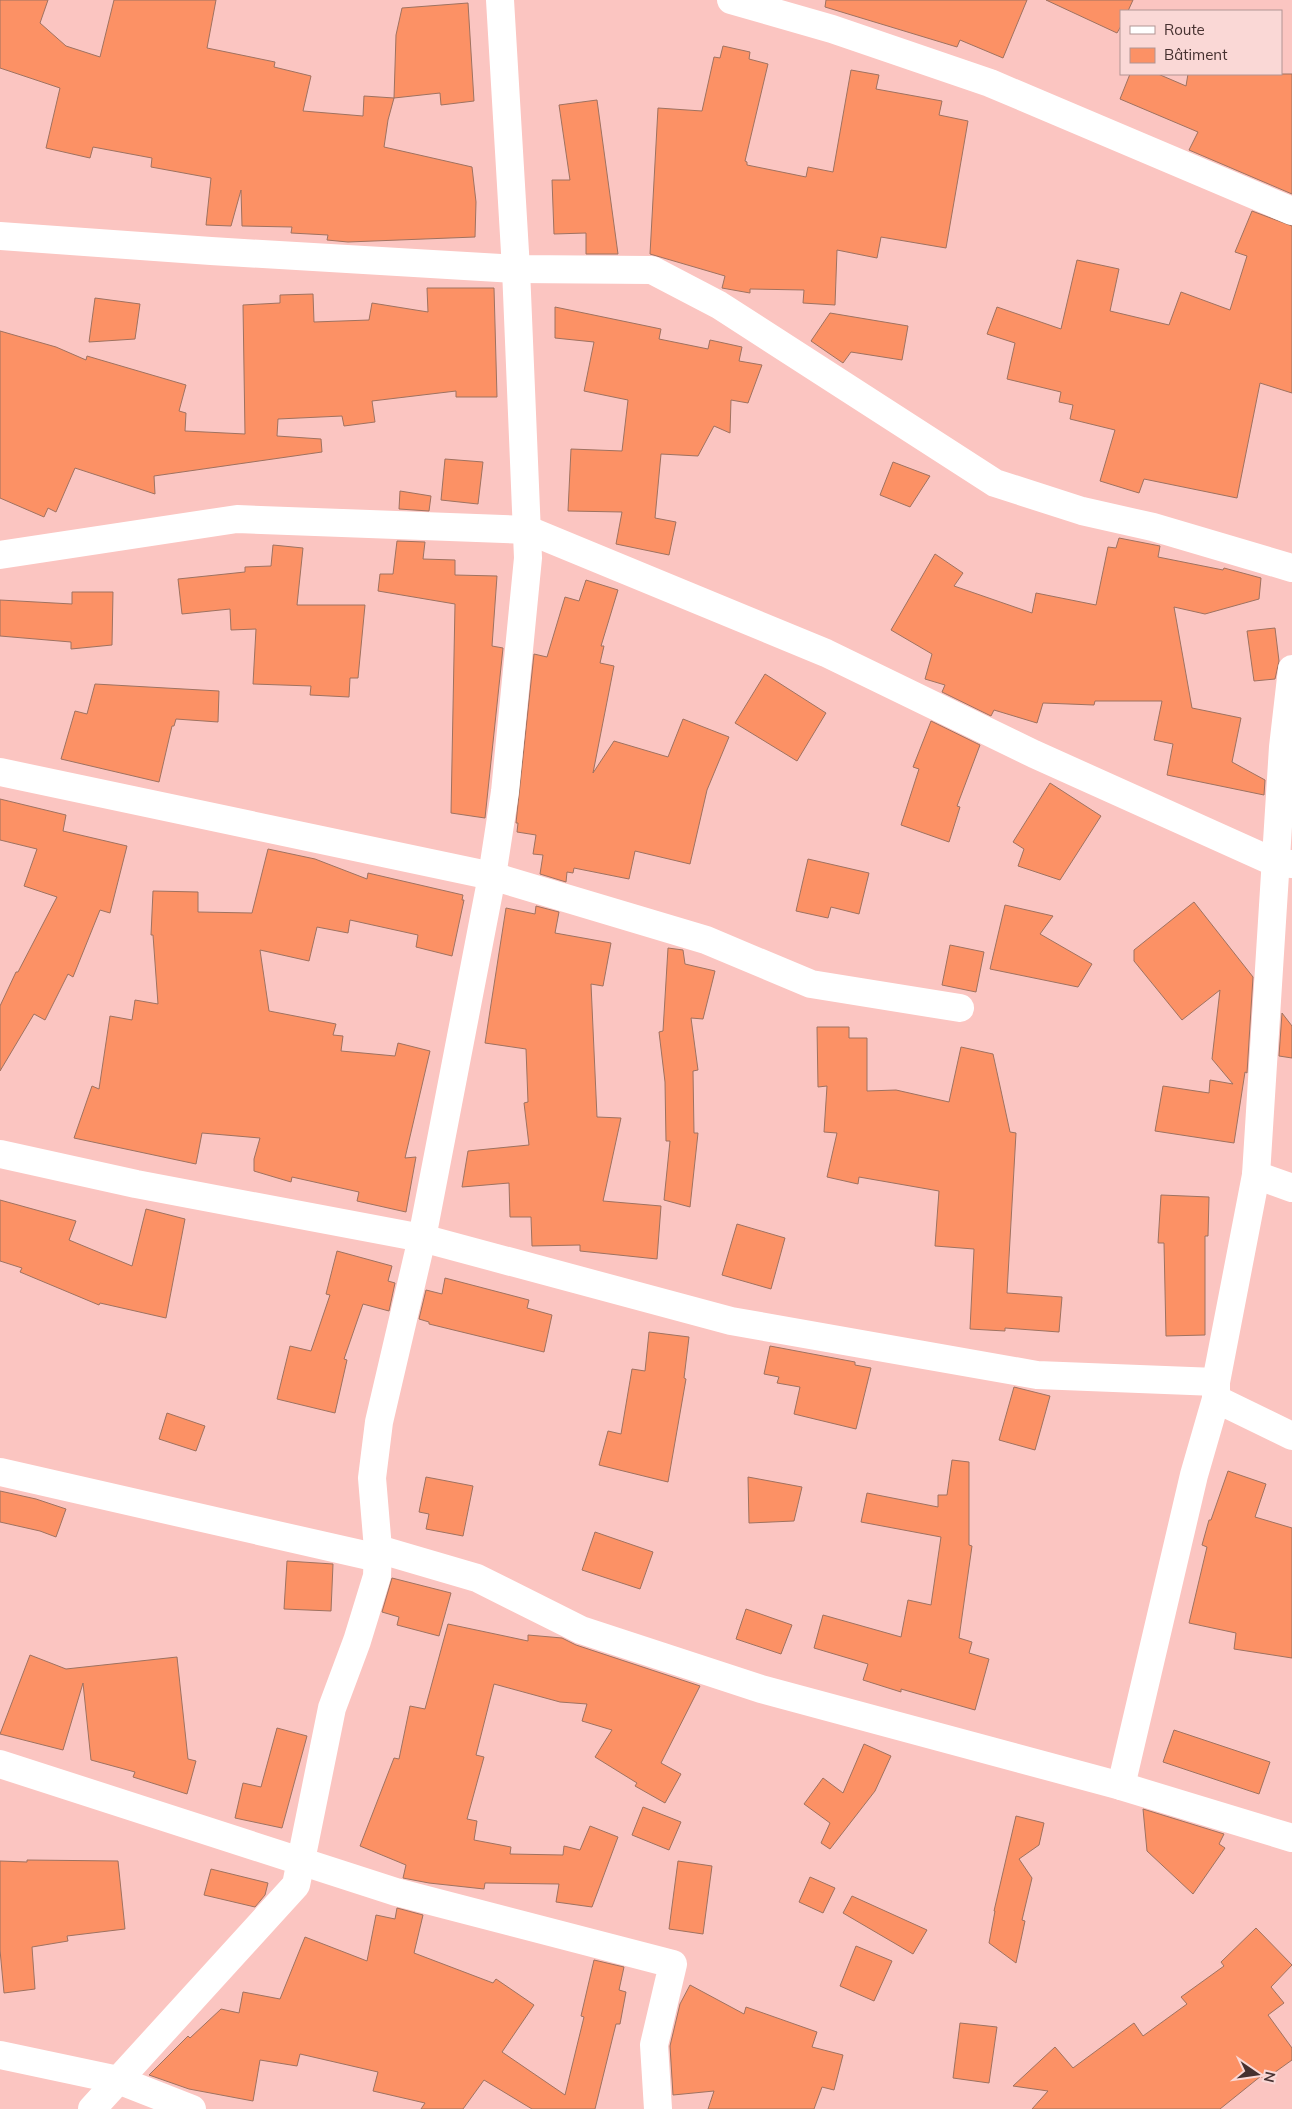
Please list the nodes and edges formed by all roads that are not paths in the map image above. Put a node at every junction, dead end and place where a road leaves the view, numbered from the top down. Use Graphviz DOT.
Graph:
graph roads {
  1 [pos="500,0"];
  2 [pos="731,0"];
  3 [pos="1292,211"];
  4 [pos="0,236"];
  5 [pos="516,269"];
  6 [pos="528,530"];
  7 [pos="0,555"];
  8 [pos="1292,568"];
  9 [pos="1292,669"];
  10 [pos="0,772"];
  11 [pos="1284,864"];
  12 [pos="492,876"];
  13 [pos="960,1008"];
  14 [pos="0,1154"];
  15 [pos="1256,1174"];
  16 [pos="1292,1188"];
  17 [pos="422,1238"];
  18 [pos="1216,1391"];
  19 [pos="1292,1436"];
  20 [pos="0,1472"];
  21 [pos="378,1554"];
  22 [pos="0,1764"];
  23 [pos="1121,1786"];
  24 [pos="1292,1838"];
  25 [pos="301,1860"];
  26 [pos="0,2055"];
  27 [pos="118,2080"];
  28 [pos="92,2109"];
  29 [pos="192,2109"];
  30 [pos="658,2109"];
  1 -- 5 [label="street"];
  2 -- 3 [label="street"];
  4 -- 5 [label="street"];
  5 -- 6 [label="street"];
  5 -- 8 [label="street"];
  6 -- 7 [label="street"];
  6 -- 11 [label="street"];
  6 -- 12 [label="street"];
  9 -- 11 [label="street"];
  10 -- 12 [label="street"];
  11 -- 15 [label="street"];
  12 -- 13 [label="street"];
  12 -- 17 [label="street"];
  14 -- 17 [label="street"];
  15 -- 16 [label="street"];
  15 -- 18 [label="street"];
  17 -- 18 [label="street"];
  17 -- 21 [label="street"];
  18 -- 19 [label="street"];
  18 -- 23 [label="street"];
  20 -- 21 [label="street"];
  21 -- 23 [label="street"];
  21 -- 25 [label="street"];
  22 -- 25 [label="street"];
  23 -- 24 [label="street"];
  25 -- 27 [label="street"];
  25 -- 30 [label="street"];
  26 -- 27 [label="street"];
  27 -- 28 [label="street"];
  27 -- 29 [label="street"];
}
